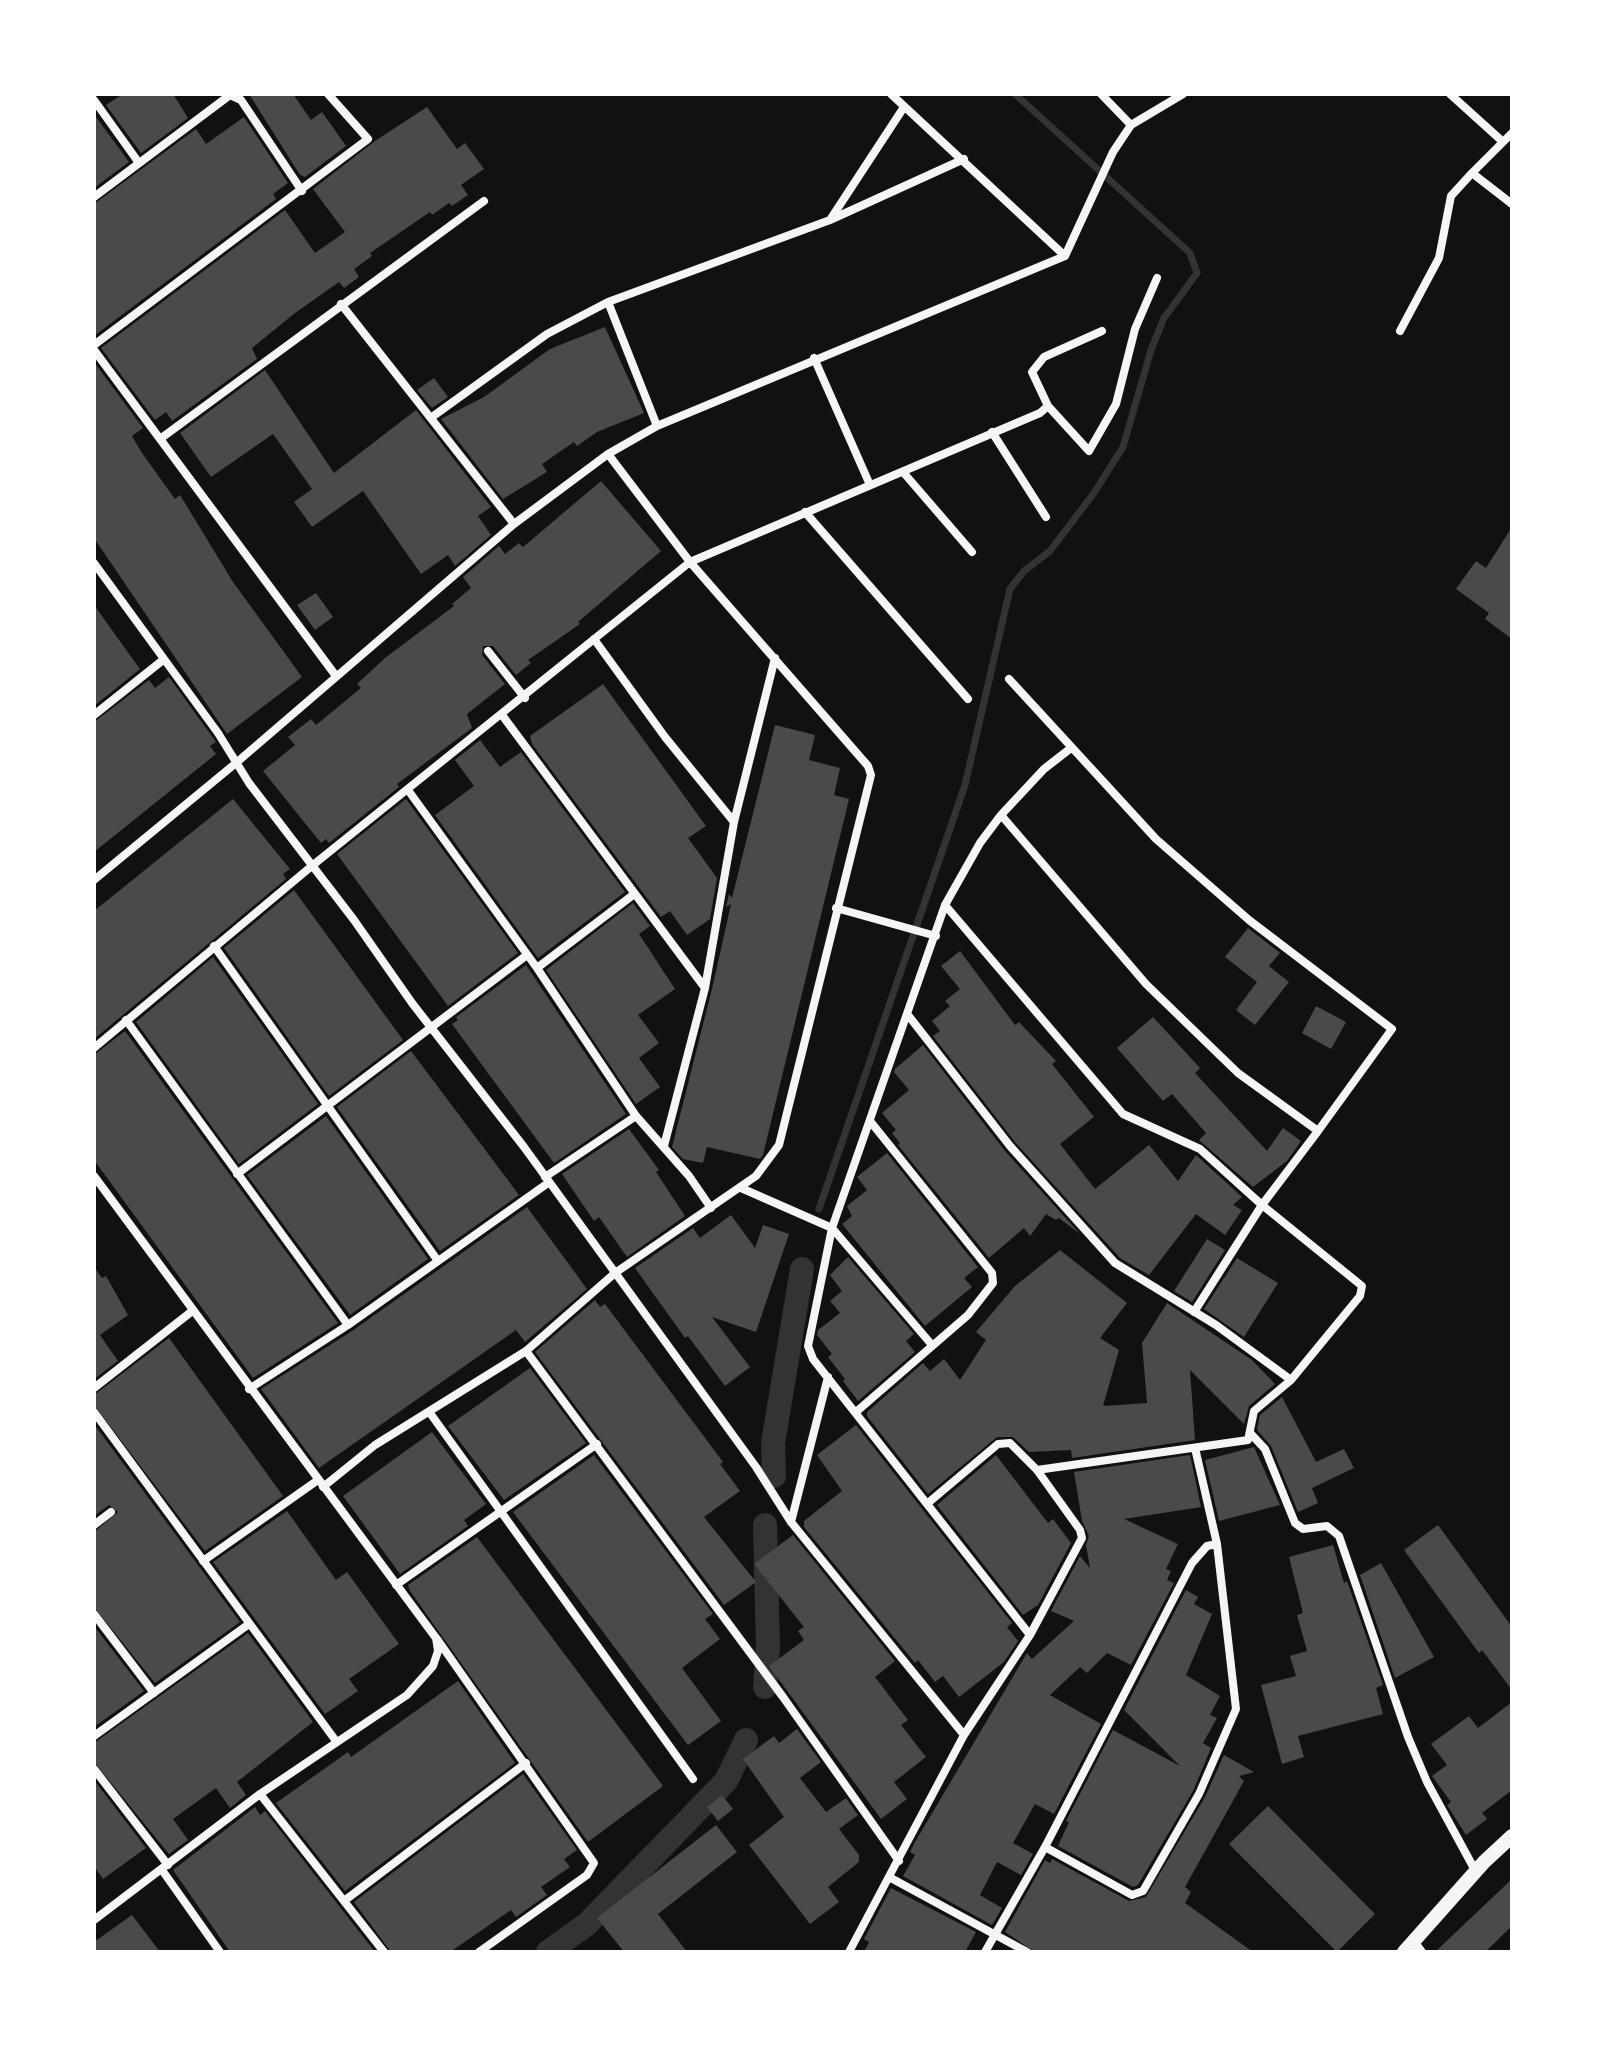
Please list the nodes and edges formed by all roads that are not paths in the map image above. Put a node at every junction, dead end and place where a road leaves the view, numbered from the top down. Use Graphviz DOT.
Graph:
graph roads {
  1 [pos="328,94"];
  2 [pos="891,94"];
  3 [pos="1101,94"];
  4 [pos="1183,94"];
  5 [pos="1450,94"];
  6 [pos="94,100"];
  7 [pos="904,107"];
  8 [pos="1131,125"];
  9 [pos="1512,133"];
  10 [pos="1502,141"];
  11 [pos="964,159"];
  12 [pos="139,163"];
  13 [pos="1474,175"];
  14 [pos="302,191"];
  15 [pos="94,197"];
  16 [pos="484,201"];
  17 [pos="1512,204"];
  18 [pos="830,220"];
  19 [pos="1065,256"];
  20 [pos="1157,278"];
  21 [pos="608,302"];
  22 [pos="341,304"];
  23 [pos="1102,331"];
  24 [pos="1400,331"];
  25 [pos="94,347"];
  26 [pos="814,358"];
  27 [pos="1048,406"];
  28 [pos="432,417"];
  29 [pos="657,426"];
  30 [pos="992,432"];
  31 [pos="160,439"];
  32 [pos="608,454"];
  33 [pos="903,472"];
  34 [pos="870,485"];
  35 [pos="805,512"];
  36 [pos="1046,517"];
  37 [pos="514,524"];
  38 [pos="972,552"];
  39 [pos="690,562"];
  40 [pos="94,563"];
  41 [pos="594,639"];
  42 [pos="488,651"];
  43 [pos="775,658"];
  44 [pos="163,660"];
  45 [pos="336,676"];
  46 [pos="1009,679"];
  47 [pos="525,698"];
  48 [pos="968,699"];
  49 [pos="94,715"];
  50 [pos="502,715"];
  51 [pos="1071,748"];
  52 [pos="236,763"];
  53 [pos="408,790"];
  54 [pos="1001,815"];
  55 [pos="734,822"];
  56 [pos="313,865"];
  57 [pos="94,880"];
  58 [pos="633,895"];
  59 [pos="945,905"];
  60 [pos="836,908"];
  61 [pos="936,936"];
  62 [pos="214,946"];
  63 [pos="527,955"];
  64 [pos="537,968"];
  65 [pos="705,988"];
  66 [pos="908,1015"];
  67 [pos="126,1020"];
  68 [pos="431,1027"];
  69 [pos="94,1048"];
  70 [pos="328,1107"];
  71 [pos="636,1116"];
  72 [pos="870,1121"];
  73 [pos="1318,1131"];
  74 [pos="664,1146"];
  75 [pos="237,1174"];
  76 [pos="547,1180"];
  77 [pos="96,1182"];
  78 [pos="741,1188"];
  79 [pos="1262,1205"];
  80 [pos="711,1208"];
  81 [pos="828,1226"];
  82 [pos="438,1261"];
  83 [pos="615,1273"];
  84 [pos="191,1312"];
  85 [pos="1194,1312"];
  86 [pos="348,1325"];
  87 [pos="932,1345"];
  88 [pos="526,1351"];
  89 [pos="828,1377"];
  90 [pos="1291,1380"];
  91 [pos="94,1388"];
  92 [pos="249,1389"];
  93 [pos="94,1412"];
  94 [pos="856,1412"];
  95 [pos="430,1413"];
  96 [pos="1251,1434"];
  97 [pos="597,1444"];
  98 [pos="1195,1448"];
  99 [pos="1037,1470"];
  100 [pos="320,1483"];
  101 [pos="928,1503"];
  102 [pos="111,1512"];
  103 [pos="501,1513"];
  104 [pos="791,1522"];
  105 [pos="94,1525"];
  106 [pos="1217,1544"];
  107 [pos="203,1561"];
  108 [pos="396,1585"];
  109 [pos="94,1614"];
  110 [pos="249,1624"];
  111 [pos="1030,1635"];
  112 [pos="436,1638"];
  113 [pos="154,1693"];
  114 [pos="964,1735"];
  115 [pos="94,1736"];
  116 [pos="336,1741"];
  117 [pos="526,1763"];
  118 [pos="94,1769"];
  119 [pos="693,1779"];
  120 [pos="260,1794"];
  121 [pos="1512,1836"];
  122 [pos="1045,1847"];
  123 [pos="899,1861"];
  124 [pos="165,1867"];
  125 [pos="1476,1872"];
  126 [pos="889,1877"];
  127 [pos="344,1901"];
  128 [pos="94,1920"];
  129 [pos="995,1935"];
  130 [pos="1413,1939"];
  131 [pos="220,1952"];
  132 [pos="384,1952"];
  133 [pos="479,1952"];
  134 [pos="849,1952"];
  135 [pos="985,1952"];
  136 [pos="1027,1952"];
  137 [pos="1404,1952"];
  138 [pos="1422,1952"];
  1 -- 14 [label="street"];
  2 -- 7 [label="street"];
  3 -- 8 [label="street"];
  4 -- 8 [label="street"];
  5 -- 10 [label="street"];
  6 -- 12 [label="street"];
  7 -- 11 [label="street"];
  7 -- 18 [label="street"];
  8 -- 19 [label="street"];
  9 -- 10 [label="street"];
  10 -- 13 [label="street"];
  11 -- 18 [label="street"];
  11 -- 19 [label="street"];
  12 -- 14 [label="street"];
  12 -- 15 [label="street"];
  13 -- 17 [label="street"];
  13 -- 24 [label="street"];
  14 -- 25 [label="street"];
  16 -- 22 [label="street"];
  18 -- 21 [label="street"];
  19 -- 26 [label="street"];
  20 -- 27 [label="street"];
  21 -- 28 [label="street"];
  21 -- 29 [label="street"];
  22 -- 28 [label="street"];
  22 -- 31 [label="street"];
  23 -- 27 [label="street"];
  25 -- 31 [label="street"];
  26 -- 29 [label="street"];
  26 -- 34 [label="street"];
  27 -- 30 [label="street"];
  28 -- 37 [label="street"];
  29 -- 32 [label="street"];
  30 -- 33 [label="street"];
  30 -- 36 [label="street"];
  31 -- 45 [label="street"];
  32 -- 37 [label="street"];
  32 -- 39 [label="street"];
  33 -- 34 [label="street"];
  33 -- 38 [label="street"];
  34 -- 35 [label="street"];
  35 -- 39 [label="street"];
  35 -- 48 [label="street"];
  37 -- 45 [label="street"];
  39 -- 41 [label="street"];
  39 -- 43 [label="street"];
  40 -- 44 [label="street"];
  41 -- 47 [label="street"];
  41 -- 55 [label="street"];
  42 -- 47 [label="street"];
  43 -- 55 [label="street"];
  43 -- 60 [label="street"];
  44 -- 49 [label="street"];
  44 -- 52 [label="street"];
  45 -- 52 [label="street"];
  46 -- 51 [label="street"];
  47 -- 50 [label="street"];
  50 -- 53 [label="street"];
  50 -- 58 [label="street"];
  51 -- 54 [label="street"];
  51 -- 73 [label="street"];
  52 -- 56 [label="street"];
  52 -- 57 [label="street"];
  53 -- 56 [label="street"];
  53 -- 63 [label="street"];
  54 -- 59 [label="street"];
  54 -- 73 [label="street"];
  55 -- 65 [label="street"];
  56 -- 62 [label="street"];
  56 -- 68 [label="street"];
  58 -- 64 [label="street"];
  58 -- 65 [label="street"];
  59 -- 61 [label="street"];
  59 -- 79 [label="street"];
  60 -- 61 [label="street"];
  60 -- 78 [label="street"];
  61 -- 66 [label="street"];
  62 -- 67 [label="street"];
  62 -- 70 [label="street"];
  63 -- 64 [label="street"];
  63 -- 68 [label="street"];
  64 -- 71 [label="street"];
  65 -- 74 [label="street"];
  66 -- 72 [label="street"];
  66 -- 85 [label="street"];
  67 -- 69 [label="street"];
  67 -- 75 [label="street"];
  68 -- 70 [label="street"];
  68 -- 76 [label="street"];
  70 -- 75 [label="street"];
  70 -- 82 [label="street"];
  71 -- 74 [label="street"];
  71 -- 76 [label="street"];
  72 -- 81 [label="street"];
  72 -- 87 [label="street"];
  73 -- 79 [label="street"];
  74 -- 80 [label="street"];
  75 -- 86 [label="street"];
  76 -- 82 [label="street"];
  76 -- 83 [label="street"];
  77 -- 84 [label="street"];
  78 -- 80 [label="street"];
  78 -- 81 [label="street"];
  79 -- 85 [label="street"];
  79 -- 90 [label="street"];
  80 -- 83 [label="street"];
  81 -- 87 [label="street"];
  81 -- 89 [label="street"];
  82 -- 86 [label="street"];
  83 -- 88 [label="street"];
  83 -- 104 [label="street"];
  84 -- 91 [label="street"];
  84 -- 92 [label="street"];
  85 -- 90 [label="street"];
  86 -- 92 [label="street"];
  87 -- 94 [label="street"];
  88 -- 95 [label="street"];
  88 -- 97 [label="street"];
  89 -- 94 [label="street"];
  89 -- 104 [label="street"];
  90 -- 96 [label="street"];
  92 -- 100 [label="street"];
  93 -- 107 [label="street"];
  94 -- 101 [label="street"];
  95 -- 100 [label="street"];
  95 -- 103 [label="street"];
  96 -- 98 [label="street"];
  96 -- 125 [label="street"];
  97 -- 103 [label="street"];
  97 -- 123 [label="street"];
  98 -- 99 [label="street"];
  98 -- 106 [label="street"];
  99 -- 101 [label="street"];
  99 -- 111 [label="street"];
  100 -- 107 [label="street"];
  100 -- 108 [label="street"];
  101 -- 111 [label="street"];
  102 -- 105 [label="street"];
  103 -- 108 [label="street"];
  103 -- 119 [label="street"];
  104 -- 114 [label="street"];
  106 -- 122 [label="street"];
  106 -- 122 [label="street"];
  107 -- 110 [label="street"];
  108 -- 112 [label="street"];
  109 -- 113 [label="street"];
  110 -- 113 [label="street"];
  110 -- 116 [label="street"];
  111 -- 114 [label="street"];
  112 -- 116 [label="street"];
  112 -- 117 [label="street"];
  113 -- 115 [label="street"];
  114 -- 123 [label="street"];
  116 -- 120 [label="street"];
  117 -- 127 [label="street"];
  117 -- 133 [label="street"];
  118 -- 124 [label="street"];
  120 -- 124 [label="street"];
  120 -- 127 [label="street"];
  121 -- 125 [label="street"];
  122 -- 129 [label="street"];
  123 -- 126 [label="street"];
  124 -- 128 [label="street"];
  124 -- 131 [label="street"];
  125 -- 130 [label="street"];
  126 -- 129 [label="street"];
  126 -- 134 [label="street"];
  127 -- 132 [label="street"];
  129 -- 135 [label="street"];
  129 -- 136 [label="street"];
  130 -- 137 [label="street"];
  130 -- 138 [label="street"];
}
